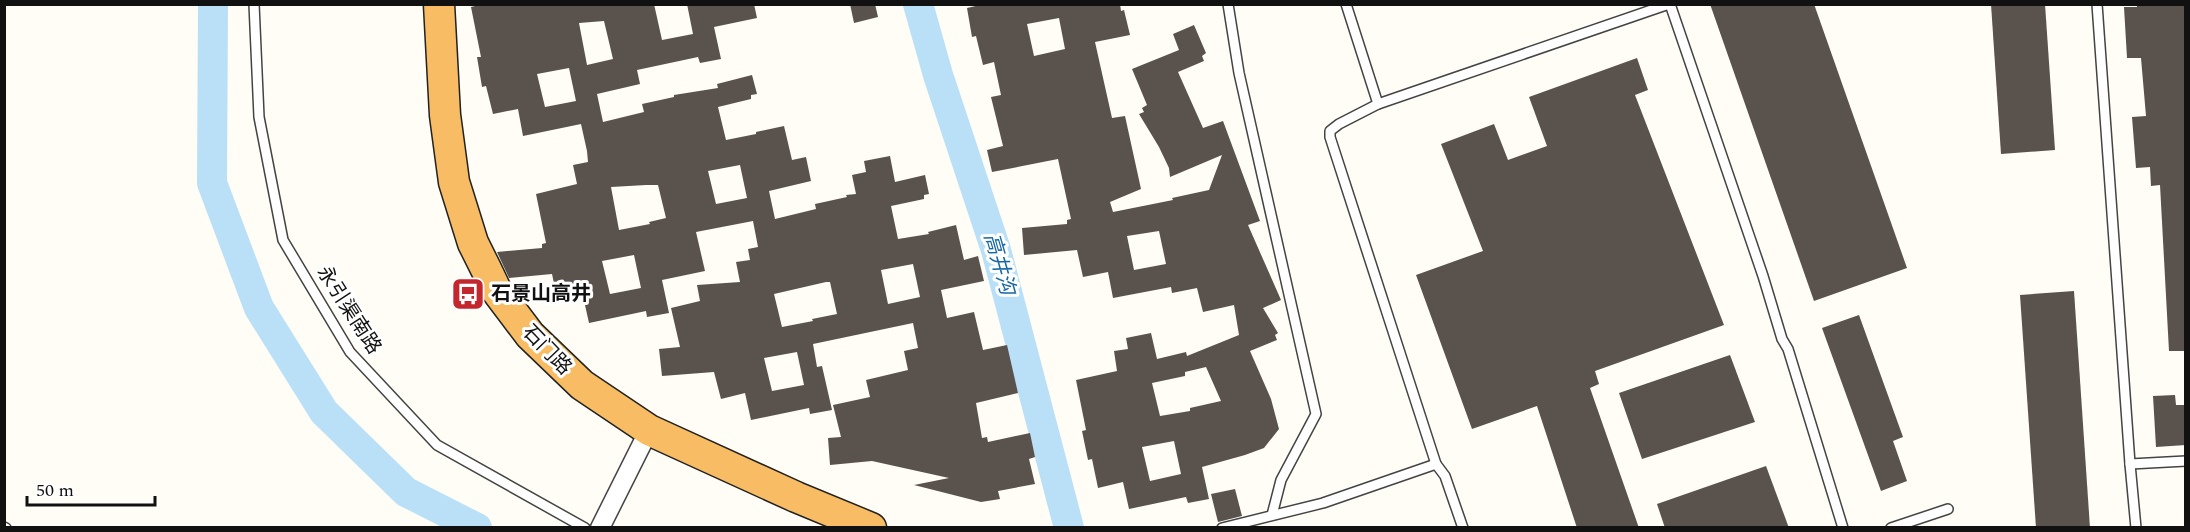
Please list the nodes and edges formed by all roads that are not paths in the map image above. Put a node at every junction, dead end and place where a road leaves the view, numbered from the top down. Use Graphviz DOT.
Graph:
graph roads {
  1 [pos="254,4"];
  2 [pos="424,4"];
  3 [pos="440,4"];
  4 [pos="1228,4"];
  5 [pos="1346,4"];
  6 [pos="1670,4"];
  7 [pos="2097,4"];
  8 [pos="1378,104"];
  9 [pos="645,437"];
  10 [pos="2186,461"];
  11 [pos="1436,464"];
  12 [pos="2130,464"];
  13 [pos="1948,509"];
  14 [pos="1272,515"];
  15 [pos="585,528"];
  16 [pos="600,528"];
  17 [pos="835,528"];
  18 [pos="871,528"];
  19 [pos="1222,528"];
  20 [pos="1463,528"];
  21 [pos="1843,528"];
  22 [pos="1891,528"];
  23 [pos="2136,528"];
  1 -- 15 [label="lane, 永引渠南路"];
  2 -- 9 [label="highway, 石门路"];
  3 -- 9 [label="highway, 石门路"];
  4 -- 14 [label="lane"];
  5 -- 8 [label="lane"];
  6 -- 8 [label="lane"];
  6 -- 21 [label="lane"];
  7 -- 12 [label="lane"];
  8 -- 11 [label="lane"];
  9 -- 16 [label="street"];
  9 -- 17 [label="highway, 石门路"];
  9 -- 18 [label="highway, 石门路"];
  10 -- 12 [label="lane"];
  11 -- 14 [label="lane"];
  11 -- 20 [label="lane"];
  12 -- 23 [label="lane"];
  13 -- 22 [label="lane"];
  14 -- 19 [label="lane"];
}
